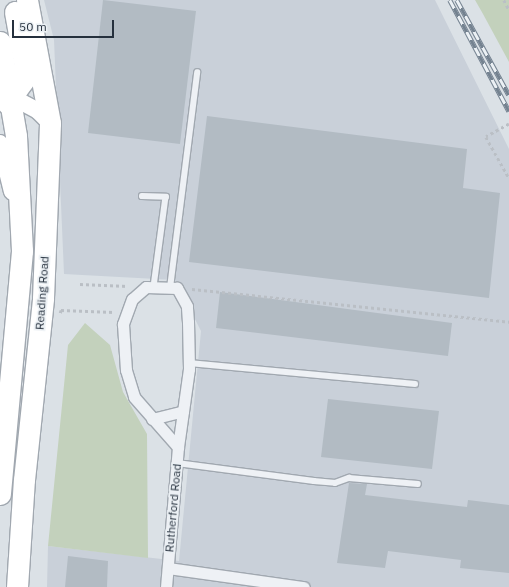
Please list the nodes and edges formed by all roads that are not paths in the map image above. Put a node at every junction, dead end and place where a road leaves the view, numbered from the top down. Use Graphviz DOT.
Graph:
graph roads {
  1 [pos="13,0"];
  2 [pos="27,0"];
  3 [pos="0,42"];
  4 [pos="197,73"];
  5 [pos="4,100"];
  6 [pos="50,123"];
  7 [pos="0,143"];
  8 [pos="142,196"];
  9 [pos="22,251"];
  10 [pos="154,287"];
  11 [pos="173,288"];
  12 [pos="189,363"];
  13 [pos="415,384"];
  14 [pos="183,411"];
  15 [pos="152,419"];
  16 [pos="178,447"];
  17 [pos="177,463"];
  18 [pos="418,484"];
  19 [pos="0,494"];
  20 [pos="168,568"];
  21 [pos="258,584"];
  22 [pos="17,587"];
  23 [pos="166,587"];
  24 [pos="304,587"];
  1 -- 5 [label="highway"];
  2 -- 6 [label="highway, Reading Road"];
  3 -- 5 [label="highway, Reading Road"];
  4 -- 11 [label="lane"];
  5 -- 6 [label="street"];
  5 -- 9 [label="highway, Reading Road"];
  6 -- 22 [label="highway, Reading Road"];
  7 -- 9 [label="street"];
  8 -- 10 [label="lane"];
  9 -- 19 [label="highway, Reading Road"];
  10 -- 11 [label="street, Rutherford Road"];
  10 -- 15 [label="street, Rutherford Road"];
  11 -- 12 [label="street, Rutherford Road"];
  12 -- 13 [label="lane"];
  12 -- 14 [label="street, Rutherford Road"];
  14 -- 15 [label="street"];
  14 -- 16 [label="street, Rutherford Road"];
  15 -- 16 [label="street, Rutherford Road"];
  16 -- 17 [label="street, Rutherford Road"];
  17 -- 18 [label="lane"];
  17 -- 20 [label="street, Rutherford Road"];
  20 -- 21 [label="street, Rutherford Road"];
  20 -- 23 [label="street, Rutherford Road"];
  21 -- 24 [label="street, Rutherford Road"];
}
